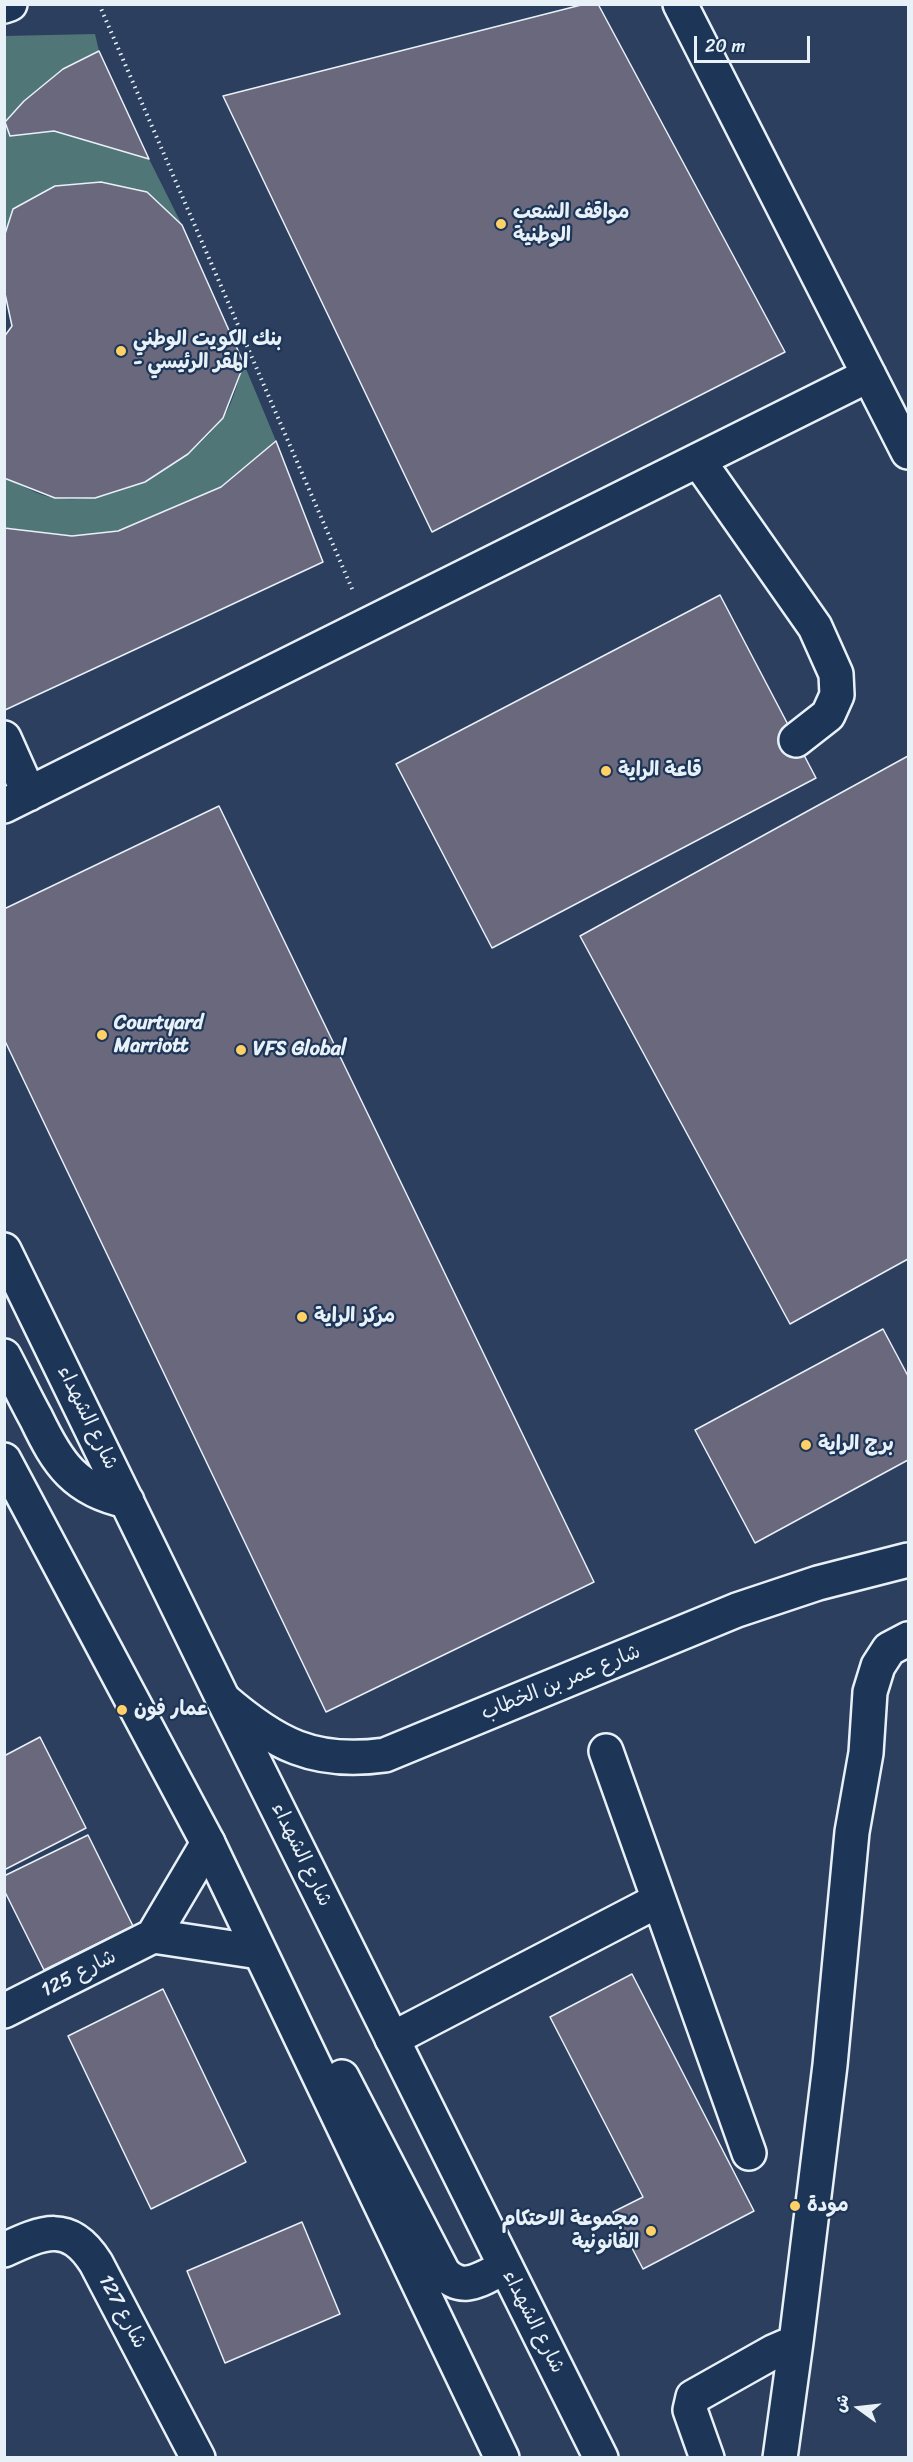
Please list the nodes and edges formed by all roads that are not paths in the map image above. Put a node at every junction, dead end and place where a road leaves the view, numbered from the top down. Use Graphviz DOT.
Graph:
graph roads {
  1 [pos="10,4"];
  2 [pos="680,4"];
  3 [pos="4,6"];
  4 [pos="869,375"];
  5 [pos="907,448"];
  6 [pos="698,460"];
  7 [pos="4,738"];
  8 [pos="796,740"];
  9 [pos="17,800"];
  10 [pos="4,1250"];
  11 [pos="4,1356"];
  12 [pos="4,1460"];
  13 [pos="127,1501"];
  14 [pos="909,1560"];
  15 [pos="909,1639"];
  16 [pos="223,1699"];
  17 [pos="606,1751"];
  18 [pos="208,1843"];
  19 [pos="659,1900"];
  20 [pos="153,1936"];
  21 [pos="259,1952"];
  22 [pos="4,2012"];
  23 [pos="296,2027"];
  24 [pos="392,2039"];
  25 [pos="749,2154"];
  26 [pos="4,2250"];
  27 [pos="506,2267"];
  28 [pos="796,2342"];
  29 [pos="198,2457"];
  30 [pos="502,2457"];
  31 [pos="601,2457"];
  32 [pos="706,2457"];
  33 [pos="780,2457"];
  1 -- 3 [label="main road"];
  2 -- 4 [label="main road"];
  4 -- 5 [label="main road"];
  4 -- 6 [label="main road"];
  6 -- 8 [label="main road"];
  6 -- 9 [label="main road"];
  7 -- 9 [label="main road"];
  10 -- 13 [label="main road, شارع الشهداء"];
  11 -- 13 [label="main road"];
  12 -- 18 [label="main road"];
  13 -- 16 [label="main road, شارع الشهداء"];
  14 -- 16 [label="main road, شارع عمر بن الخطاب"];
  15 -- 28 [label="main road"];
  16 -- 24 [label="main road, شارع الشهداء"];
  17 -- 19 [label="main road"];
  18 -- 20 [label="main road"];
  18 -- 21 [label="main road"];
  19 -- 24 [label="main road"];
  19 -- 25 [label="main road"];
  20 -- 21 [label="main road"];
  20 -- 22 [label="main road, شارع 125"];
  21 -- 23 [label="main road"];
  23 -- 27 [label="main road"];
  23 -- 30 [label="main road"];
  24 -- 27 [label="main road, شارع الشهداء"];
  26 -- 29 [label="main road, شارع 127"];
  27 -- 31 [label="main road, شارع الشهداء"];
  28 -- 32 [label="main road"];
  28 -- 33 [label="main road"];
}
